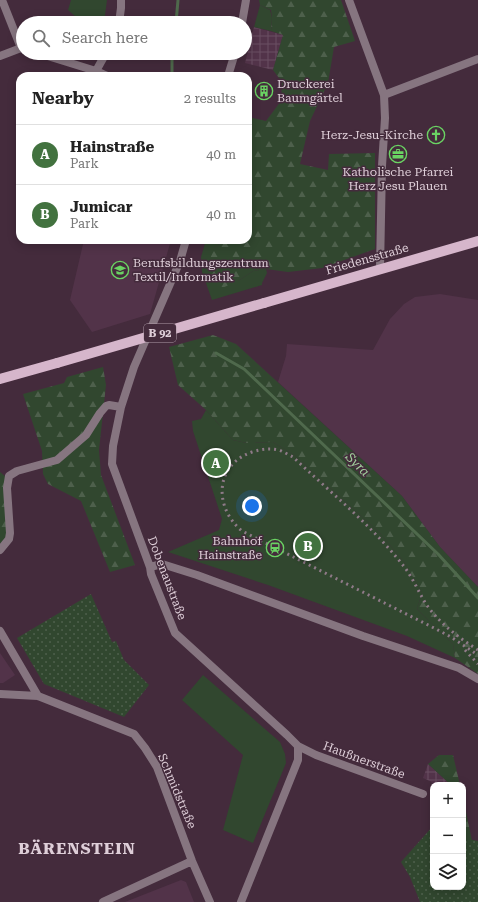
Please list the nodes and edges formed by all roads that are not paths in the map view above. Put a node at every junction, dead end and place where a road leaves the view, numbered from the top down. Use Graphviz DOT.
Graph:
graph roads {
  1 [pos="2,0"];
  2 [pos="121,0"];
  3 [pos="246,0"];
  4 [pos="349,0"];
  5 [pos="120,16"];
  6 [pos="243,16"];
  7 [pos="16,34"];
  8 [pos="16,51"];
  9 [pos="0,56"];
  10 [pos="478,59"];
  11 [pos="61,60"];
  12 [pos="102,60"];
  13 [pos="233,60"];
  14 [pos="96,71"];
  15 [pos="229,72"];
  16 [pos="384,95"];
  17 [pos="478,241"];
  18 [pos="185,244"];
  19 [pos="380,269"];
  20 [pos="0,379"];
  21 [pos="121,407"];
  22 [pos="0,550"];
  23 [pos="150,567"];
  24 [pos="0,632"];
  25 [pos="478,680"];
  26 [pos="0,694"];
  27 [pos="38,696"];
  28 [pos="298,746"];
  29 [pos="423,794"];
  30 [pos="192,861"];
  31 [pos="103,902"];
  32 [pos="210,902"];
  33 [pos="241,902"];
  1 -- 7 [label="street"];
  2 -- 5 [label="street"];
  3 -- 6 [label="street"];
  4 -- 16 [label="street"];
  8 -- 9 [label="street"];
  10 -- 16 [label="street"];
  11 -- 14 [label="street"];
  12 -- 14 [label="street"];
  13 -- 15 [label="street"];
  16 -- 19 [label="street"];
  17 -- 19 [label="main road, Friedensstraße / B 92"];
  18 -- 21 [label="street, Dobenaustraße"];
  19 -- 20 [label="main road, Friedensstraße / B 92, bridge"];
  21 -- 22 [label="street"];
  21 -- 23 [label="street, Dobenaustraße"];
  23 -- 25 [label="street"];
  23 -- 28 [label="street, Dobenaustraße"];
  24 -- 27 [label="street"];
  26 -- 27 [label="street, Schmidstraße"];
  27 -- 30 [label="street, Schmidstraße"];
  28 -- 29 [label="street, Haußnerstraße"];
  28 -- 33 [label="street"];
  30 -- 31 [label="street"];
  30 -- 32 [label="street, Schmidstraße"];
}
